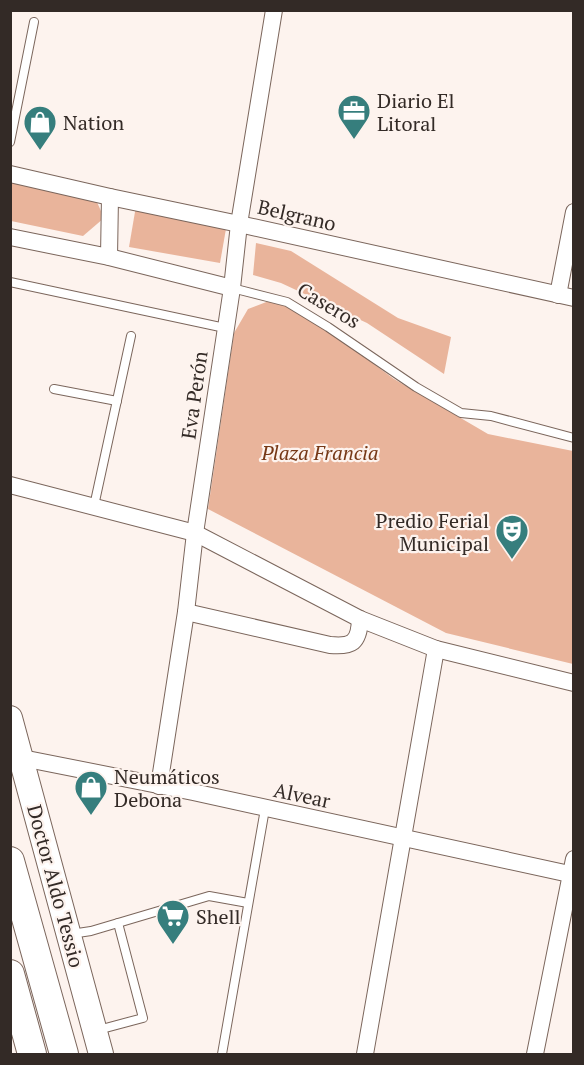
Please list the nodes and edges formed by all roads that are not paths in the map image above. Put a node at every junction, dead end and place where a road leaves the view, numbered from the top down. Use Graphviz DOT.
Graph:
graph roads {
  1 [pos="274,10"];
  2 [pos="34,22"];
  3 [pos="10,142"];
  4 [pos="10,174"];
  5 [pos="111,197"];
  6 [pos="573,212"];
  7 [pos="239,224"];
  8 [pos="10,237"];
  9 [pos="109,257"];
  10 [pos="10,282"];
  11 [pos="232,288"];
  12 [pos="566,297"];
  13 [pos="225,328"];
  14 [pos="131,336"];
  15 [pos="54,389"];
  16 [pos="117,401"];
  17 [pos="573,438"];
  18 [pos="10,485"];
  19 [pos="94,506"];
  20 [pos="195,533"];
  21 [pos="186,612"];
  22 [pos="360,619"];
  23 [pos="436,649"];
  24 [pos="573,683"];
  25 [pos="10,718"];
  26 [pos="22,758"];
  27 [pos="159,786"];
  28 [pos="265,809"];
  29 [pos="402,837"];
  30 [pos="10,861"];
  31 [pos="573,869"];
  32 [pos="248,903"];
  33 [pos="118,923"];
  34 [pos="69,935"];
  35 [pos="10,974"];
  36 [pos="94,1031"];
  37 [pos="32,1054"];
  38 [pos="64,1054"];
  39 [pos="100,1054"];
  40 [pos="222,1054"];
  41 [pos="365,1054"];
  42 [pos="535,1054"];
  1 -- 7 [label="street, Eva Perón"];
  2 -- 3 [label="lane"];
  4 -- 5 [label="street, Belgrano"];
  5 -- 7 [label="street, Belgrano"];
  5 -- 9 [label="street"];
  6 -- 12 [label="street"];
  7 -- 11 [label="street, Eva Perón"];
  7 -- 12 [label="street, Belgrano"];
  8 -- 9 [label="street, Caseros"];
  9 -- 11 [label="street, Caseros"];
  10 -- 13 [label="lane"];
  11 -- 13 [label="street, Eva Perón"];
  11 -- 17 [label="lane, Caseros"];
  13 -- 20 [label="street, Eva Perón"];
  14 -- 16 [label="lane"];
  15 -- 16 [label="lane"];
  16 -- 19 [label="lane"];
  18 -- 19 [label="street"];
  19 -- 20 [label="street"];
  20 -- 21 [label="street, Eva Perón"];
  20 -- 22 [label="street"];
  21 -- 22 [label="street"];
  21 -- 27 [label="street, Eva Perón"];
  22 -- 23 [label="street"];
  23 -- 24 [label="street"];
  23 -- 29 [label="street"];
  25 -- 26 [label="main road, Doctor Aldo Tessio"];
  26 -- 27 [label="street, Alvear"];
  26 -- 34 [label="main road, Doctor Aldo Tessio"];
  27 -- 28 [label="street, Alvear"];
  28 -- 29 [label="street, Alvear"];
  28 -- 32 [label="lane"];
  29 -- 31 [label="street, Alvear"];
  29 -- 41 [label="street"];
  30 -- 38 [label="highway"];
  31 -- 42 [label="street"];
  32 -- 33 [label="lane"];
  32 -- 40 [label="lane"];
  33 -- 34 [label="lane"];
  33 -- 36 [label="lane"];
  34 -- 36 [label="main road, Doctor Aldo Tessio"];
  35 -- 37 [label="highway"];
  36 -- 39 [label="main road, Doctor Aldo Tessio"];
}
